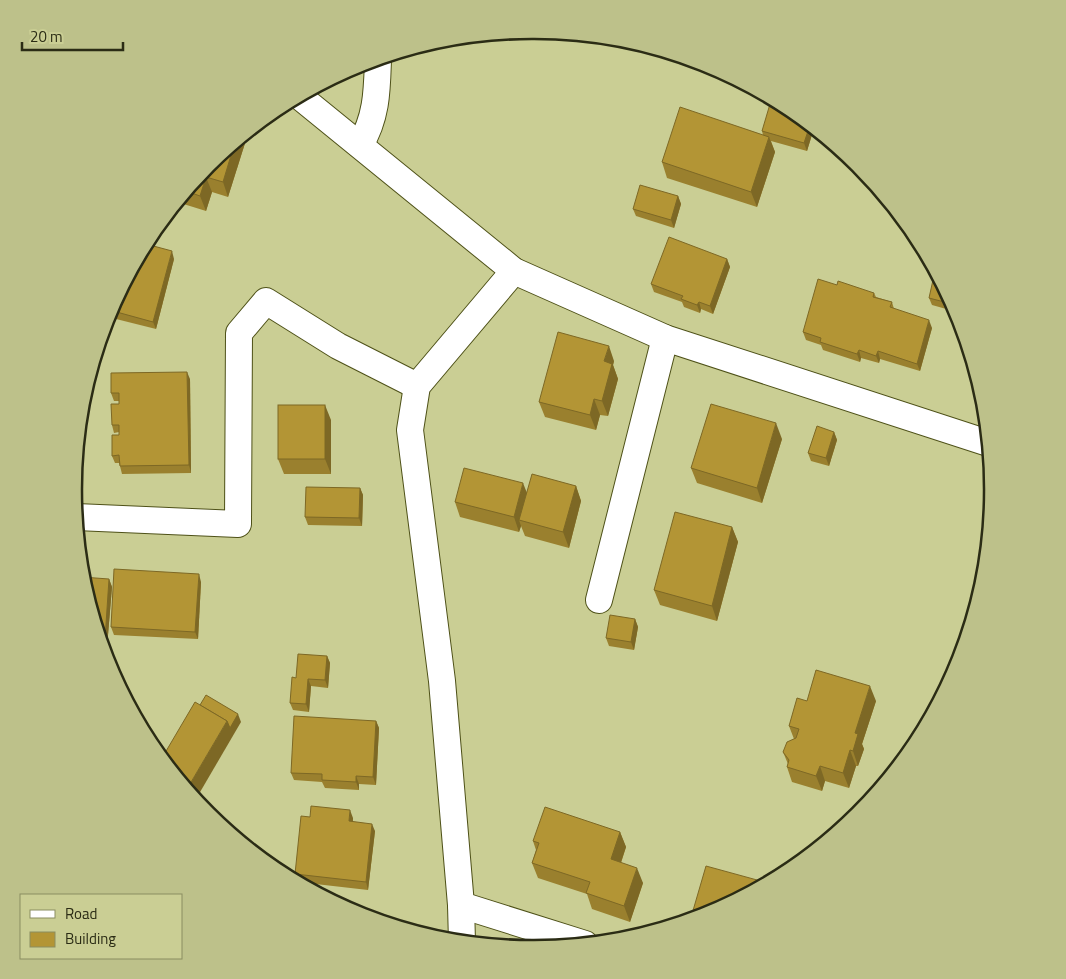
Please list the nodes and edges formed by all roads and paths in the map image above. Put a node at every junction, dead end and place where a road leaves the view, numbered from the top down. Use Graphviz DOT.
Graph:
graph roads {
  1 [pos="378,67"];
  2 [pos="305,101"];
  3 [pos="360,145"];
  4 [pos="514,270"];
  5 [pos="664,338"];
  6 [pos="418,386"];
  7 [pos="981,440"];
  8 [pos="83,517"];
  9 [pos="599,600"];
  10 [pos="461,905"];
  11 [pos="462,934"];
  12 [pos="567,938"];
  1 -- 3 [label="street"];
  2 -- 3 [label="street"];
  3 -- 4 [label="street"];
  4 -- 5 [label="street"];
  4 -- 6 [label="street"];
  5 -- 7 [label="street"];
  5 -- 9 [label="street"];
  6 -- 8 [label="street"];
  6 -- 10 [label="street"];
  10 -- 11 [label="street"];
  10 -- 12 [label="street"];
}
